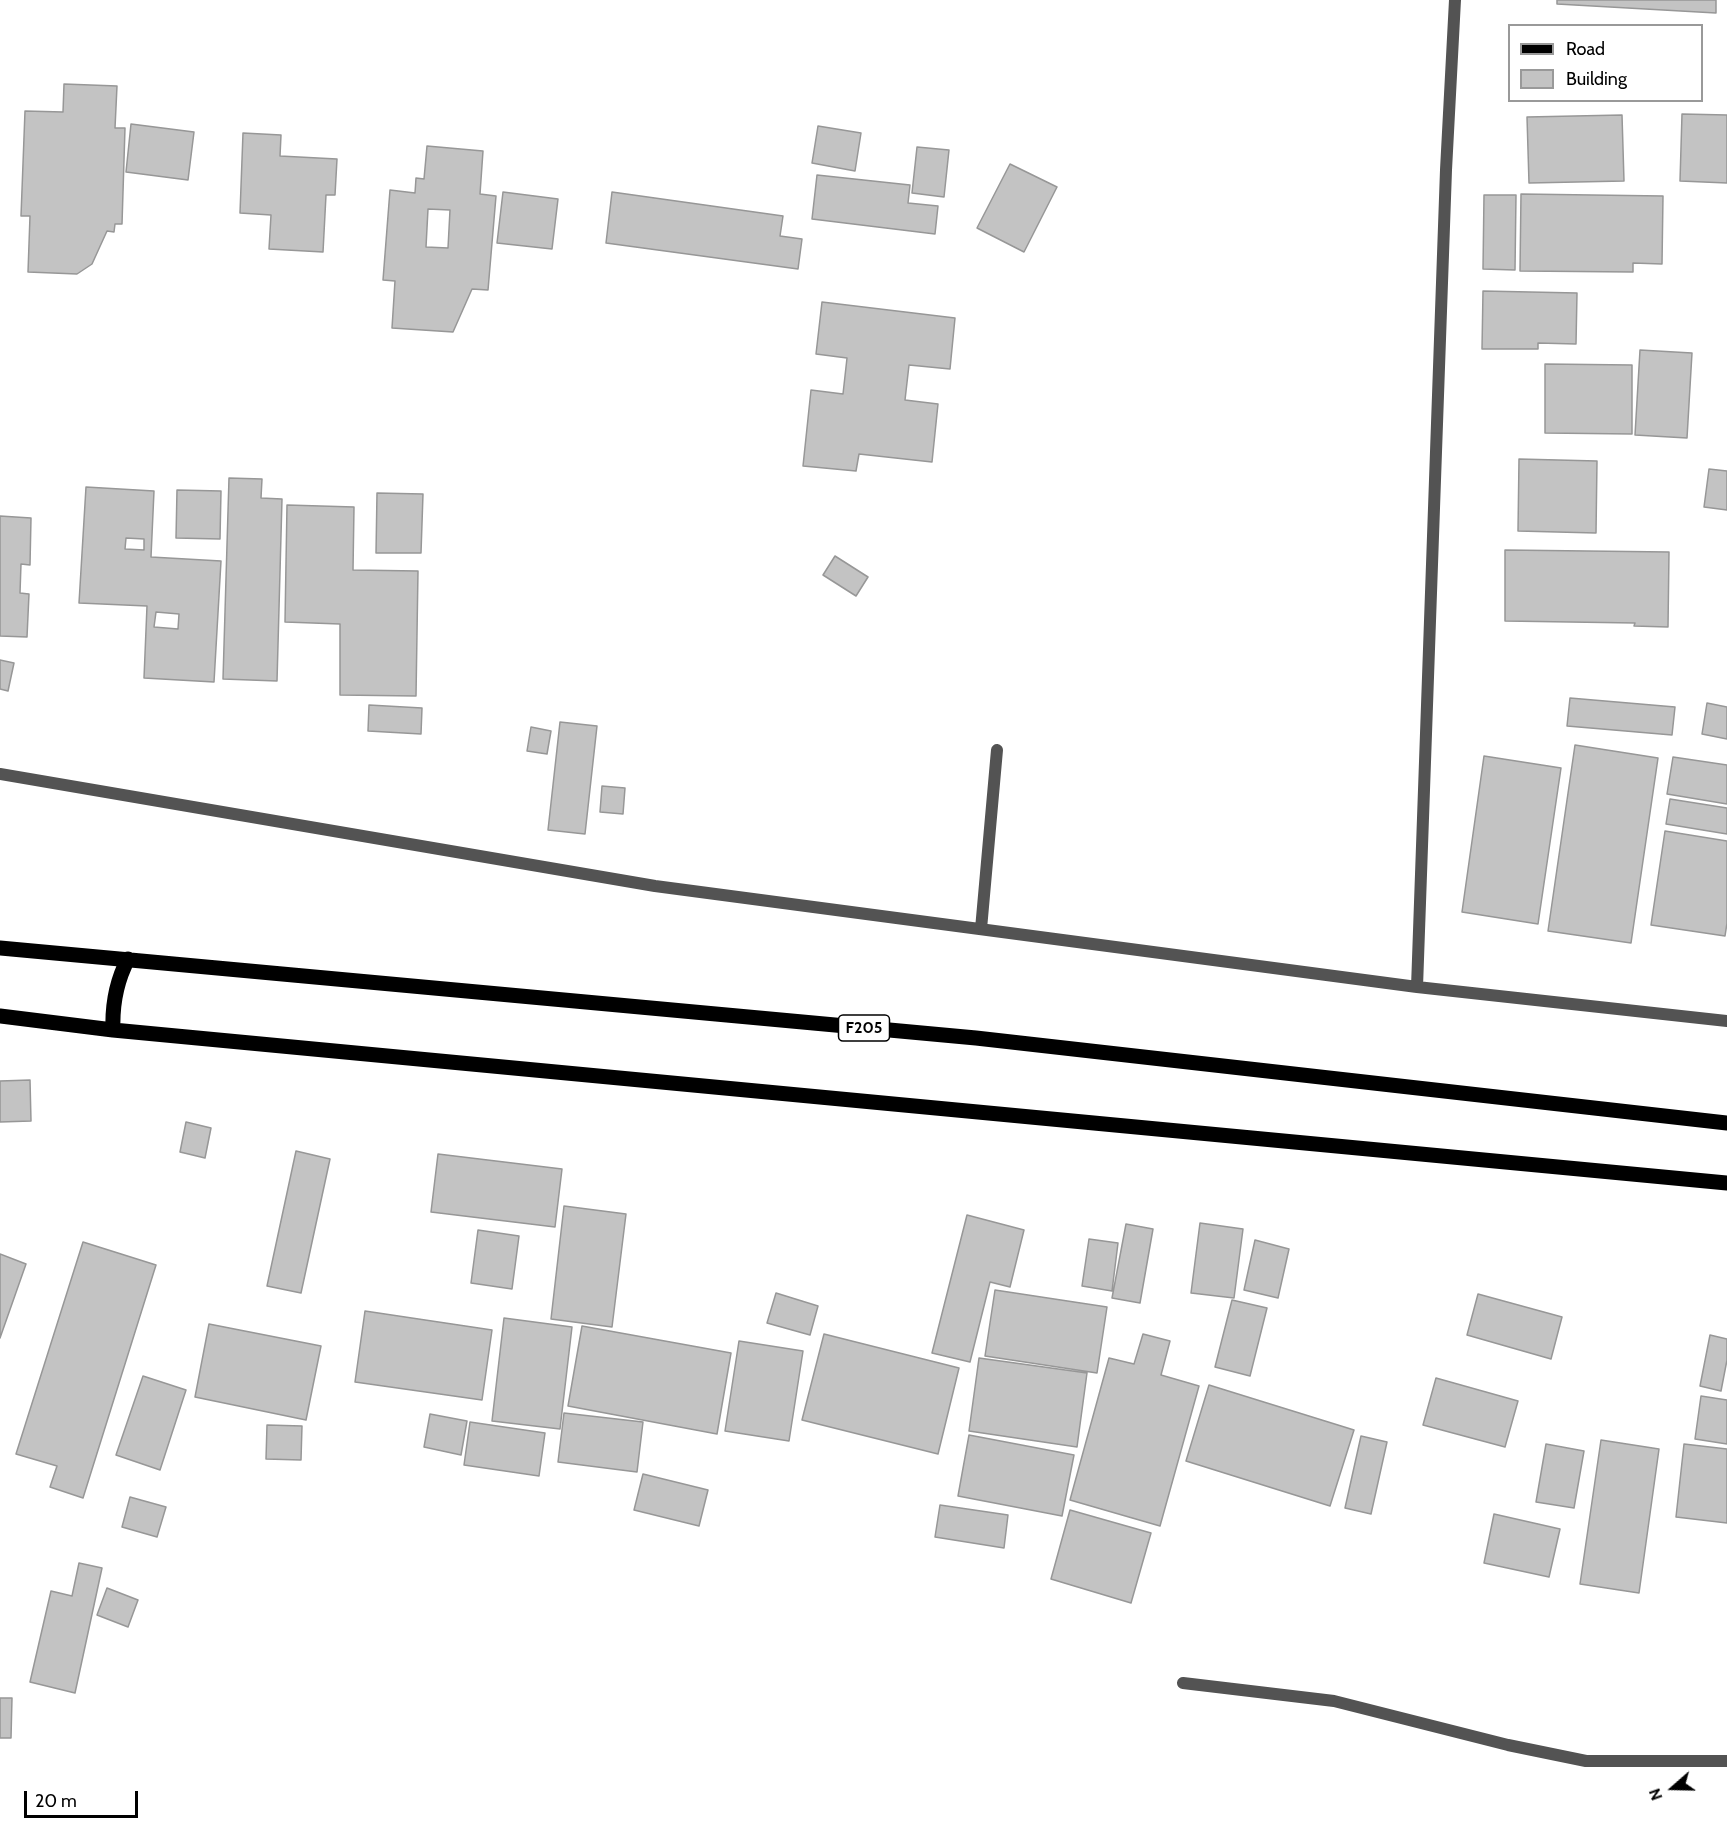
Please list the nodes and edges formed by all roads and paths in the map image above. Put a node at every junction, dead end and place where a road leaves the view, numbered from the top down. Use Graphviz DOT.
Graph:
graph roads {
  1 [pos="1455,0"];
  2 [pos="997,750"];
  3 [pos="0,774"];
  4 [pos="981,929"];
  5 [pos="0,948"];
  6 [pos="128,959"];
  7 [pos="1417,987"];
  8 [pos="0,1016"];
  9 [pos="1727,1022"];
  10 [pos="113,1030"];
  11 [pos="1727,1123"];
  12 [pos="1727,1183"];
  13 [pos="1184,1683"];
  14 [pos="1727,1761"];
  1 -- 7 [label="street"];
  2 -- 4 [label="street"];
  3 -- 4 [label="street"];
  4 -- 7 [label="street"];
  5 -- 6 [label="main road, F205"];
  6 -- 10 [label="main road"];
  6 -- 11 [label="main road, F205"];
  7 -- 9 [label="street"];
  8 -- 10 [label="main road"];
  10 -- 12 [label="main road"];
  13 -- 14 [label="street"];
}
